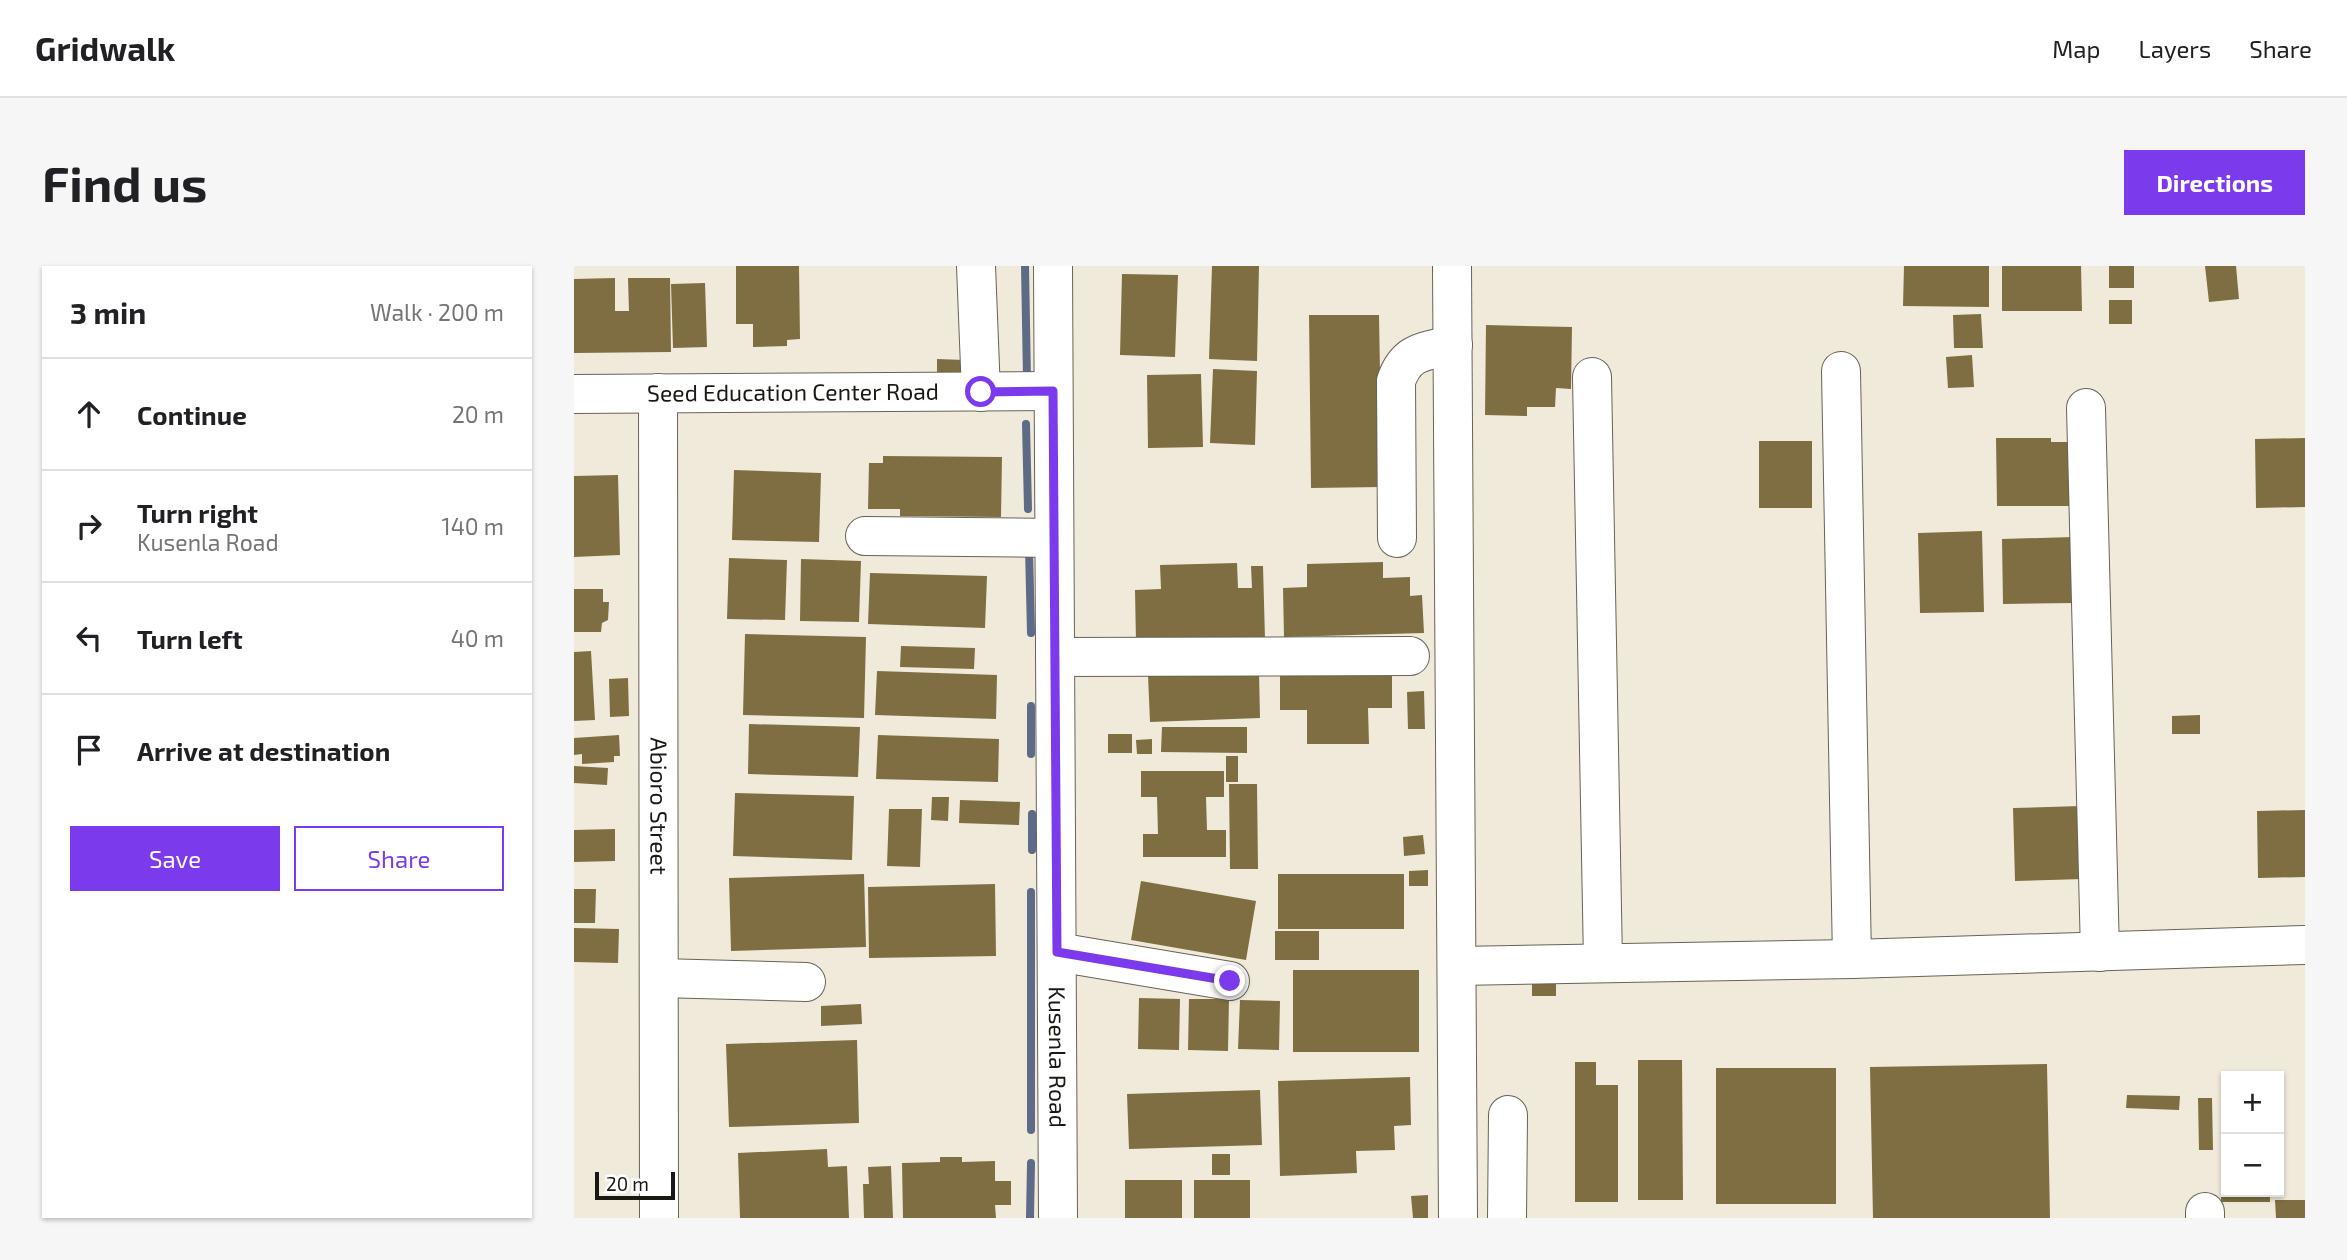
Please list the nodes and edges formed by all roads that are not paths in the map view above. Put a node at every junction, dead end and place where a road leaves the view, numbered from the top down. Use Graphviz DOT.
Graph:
graph roads {
  1 [pos="976,266"];
  2 [pos="1053,266"];
  3 [pos="1452,266"];
  4 [pos="1452,345"];
  5 [pos="1841,371"];
  6 [pos="1592,377"];
  7 [pos="1053,391"];
  8 [pos="981,392"];
  9 [pos="658,393"];
  10 [pos="574,394"];
  11 [pos="2086,408"];
  12 [pos="865,536"];
  13 [pos="1397,537"];
  14 [pos="1054,538"];
  15 [pos="1410,656"];
  16 [pos="1055,657"];
  17 [pos="2305,945"];
  18 [pos="1057,952"];
  19 [pos="2100,952"];
  20 [pos="1852,959"];
  21 [pos="1603,962"];
  22 [pos="1457,966"];
  23 [pos="659,978"];
  24 [pos="1230,981"];
  25 [pos="806,982"];
  26 [pos="1508,1115"];
  27 [pos="659,1218"];
  28 [pos="1058,1218"];
  29 [pos="1458,1218"];
  30 [pos="1507,1218"];
  1 -- 8 [label="street"];
  2 -- 7 [label="street, Kusenla Road"];
  3 -- 4 [label="street"];
  4 -- 13 [label="street"];
  4 -- 22 [label="street"];
  5 -- 20 [label="street"];
  6 -- 21 [label="street"];
  7 -- 8 [label="street, Seed Education Center Road"];
  7 -- 14 [label="street, Kusenla Road"];
  8 -- 9 [label="street, Seed Education Center Road"];
  9 -- 10 [label="street, Seed Education Center Road"];
  9 -- 23 [label="street, Abioro Street"];
  11 -- 19 [label="street"];
  12 -- 14 [label="street"];
  14 -- 16 [label="street, Kusenla Road"];
  15 -- 16 [label="street"];
  16 -- 18 [label="street, Kusenla Road"];
  17 -- 19 [label="street"];
  18 -- 24 [label="street"];
  18 -- 28 [label="street, Kusenla Road"];
  19 -- 20 [label="street"];
  20 -- 21 [label="street"];
  21 -- 22 [label="street"];
  22 -- 29 [label="street"];
  23 -- 25 [label="street"];
  23 -- 27 [label="street, Abioro Street"];
  26 -- 30 [label="street"];
}
